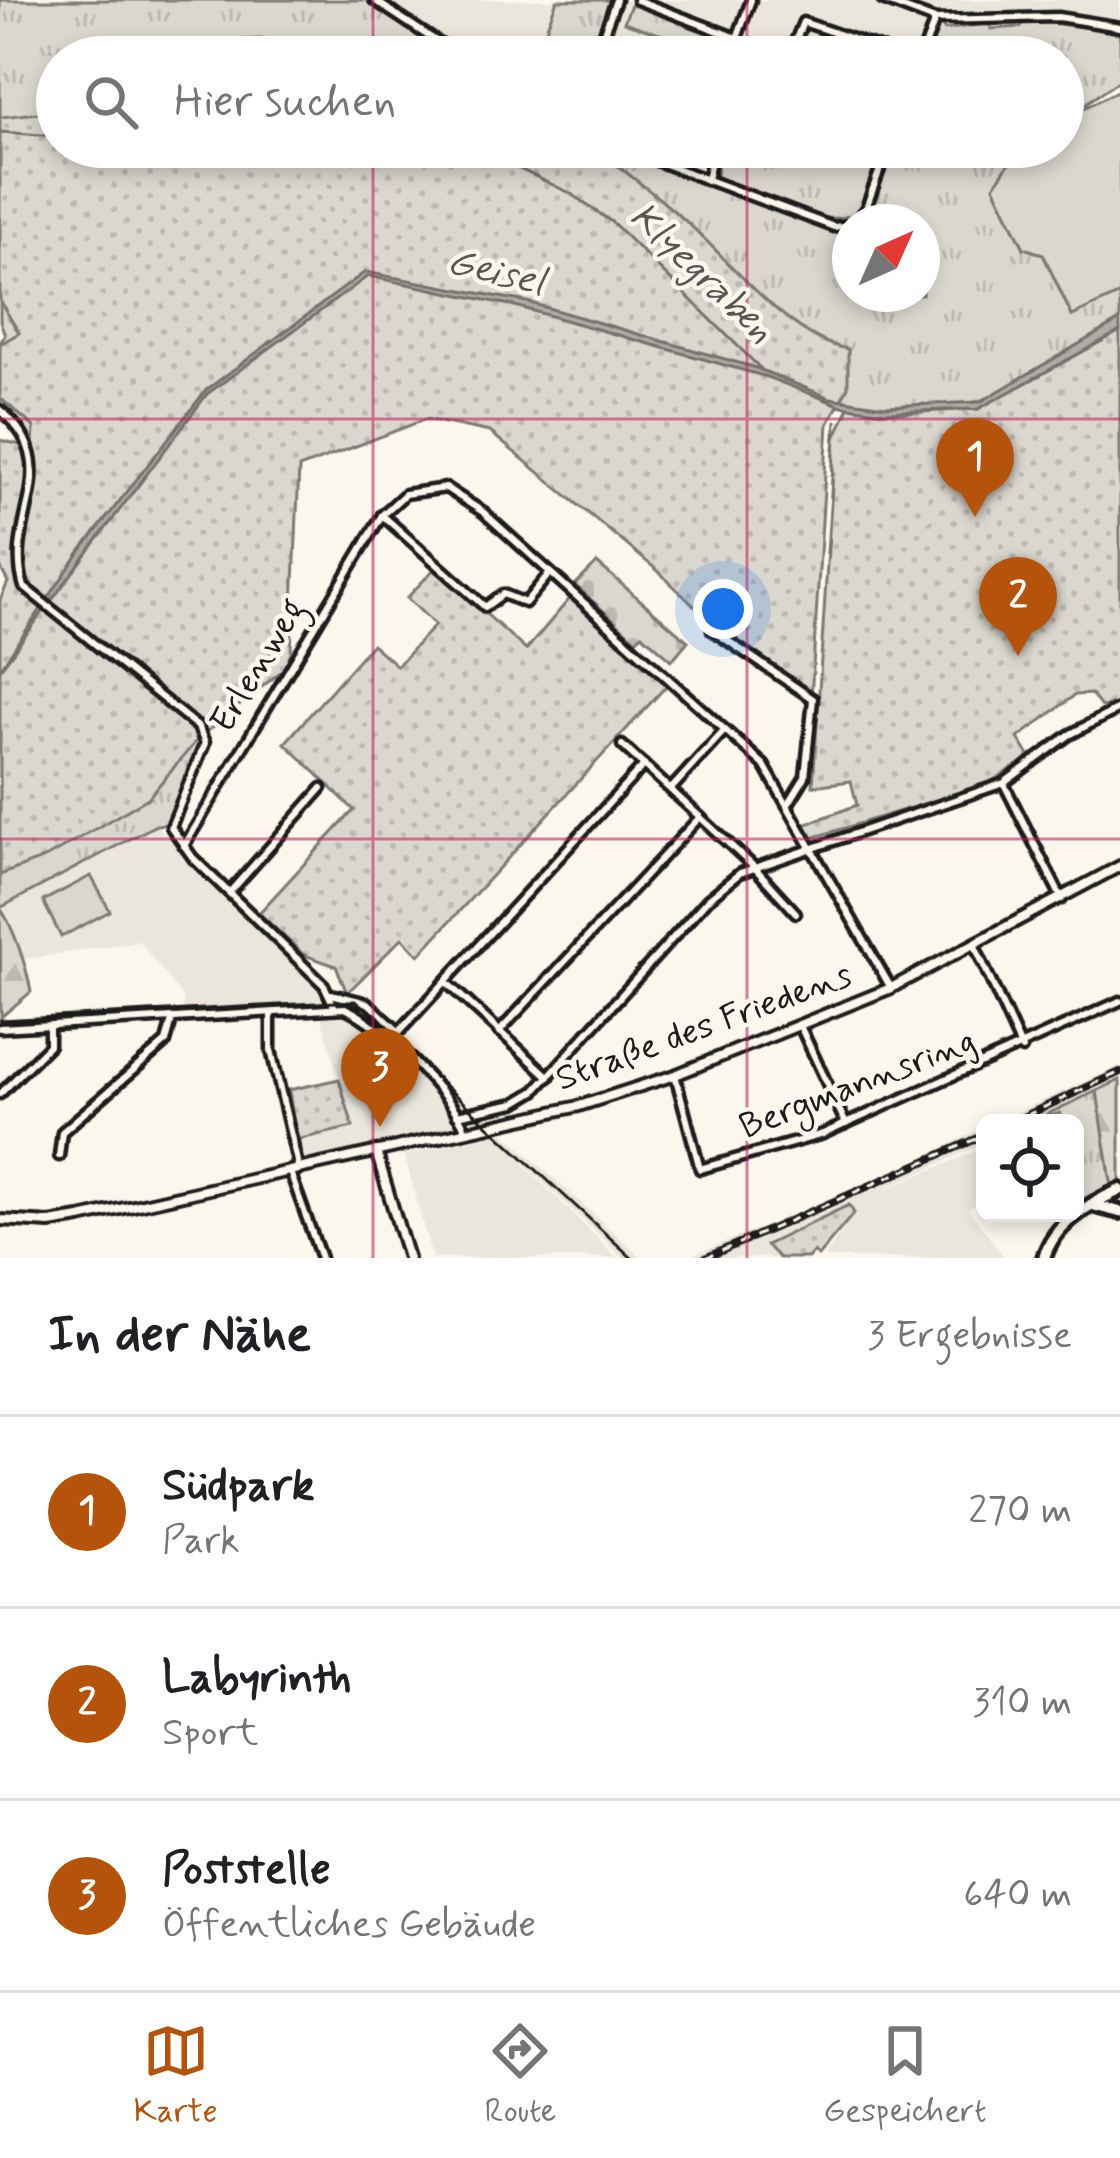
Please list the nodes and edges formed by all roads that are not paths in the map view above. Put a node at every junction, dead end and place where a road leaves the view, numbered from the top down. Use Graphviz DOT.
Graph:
graph roads {
  1 [pos="374,0"];
  2 [pos="616,0"];
  3 [pos="637,0"];
  4 [pos="751,0"];
  5 [pos="882,0"];
  6 [pos="934,20"];
  7 [pos="1120,28"];
  8 [pos="428,36"];
  9 [pos="603,36"];
  10 [pos="732,36"];
  11 [pos="738,36"];
  12 [pos="797,36"];
  13 [pos="843,36"];
  14 [pos="928,36"];
  15 [pos="675,168"];
  16 [pos="710,168"];
  17 [pos="880,168"];
  18 [pos="707,180"];
  19 [pos="867,204"];
  20 [pos="832,226"];
  21 [pos="0,410"];
  22 [pos="382,515"];
  23 [pos="550,573"];
  24 [pos="712,630"];
  25 [pos="1120,708"];
  26 [pos="725,730"];
  27 [pos="622,745"];
  28 [pos="644,766"];
  29 [pos="1004,783"];
  30 [pos="322,788"];
  31 [pos="670,789"];
  32 [pos="789,803"];
  33 [pos="700,818"];
  34 [pos="184,846"];
  35 [pos="814,846"];
  36 [pos="753,866"];
  37 [pos="1120,866"];
  38 [pos="230,892"];
  39 [pos="1062,899"];
  40 [pos="796,913"];
  41 [pos="974,944"];
  42 [pos="446,982"];
  43 [pos="891,988"];
  44 [pos="331,994"];
  45 [pos="1120,1001"];
  46 [pos="334,1006"];
  47 [pos="271,1013"];
  48 [pos="172,1020"];
  49 [pos="0,1028"];
  50 [pos="49,1028"];
  51 [pos="801,1028"];
  52 [pos="499,1032"];
  53 [pos="1022,1049"];
  54 [pos="675,1075"];
  55 [pos="549,1077"];
  56 [pos="0,1094"];
  57 [pos="458,1115"];
  58 [pos="846,1124"];
  59 [pos="466,1131"];
  60 [pos="376,1151"];
  61 [pos="59,1156"];
  62 [pos="294,1171"];
  63 [pos="1120,1190"];
  64 [pos="1087,1208"];
  65 [pos="1120,1212"];
  66 [pos="0,1220"];
  67 [pos="321,1258"];
  68 [pos="408,1258"];
  69 [pos="1044,1258"];
  1 -- 8 [label="street"];
  2 -- 9 [label="street"];
  3 -- 10 [label="street"];
  4 -- 11 [label="street"];
  5 -- 6 [label="street"];
  6 -- 7 [label="street"];
  6 -- 14 [label="street"];
  12 -- 13 [label="street"];
  15 -- 18 [label="street"];
  16 -- 18 [label="street"];
  17 -- 19 [label="street"];
  18 -- 20 [label="street"];
  21 -- 34 [label="street"];
  22 -- 23 [label="street"];
  22 -- 23 [label="street"];
  22 -- 34 [label="street, Erlenweg"];
  23 -- 26 [label="street"];
  24 -- 32 [label="street"];
  25 -- 29 [label="street"];
  26 -- 31 [label="street"];
  26 -- 32 [label="street"];
  27 -- 28 [label="street"];
  28 -- 31 [label="street"];
  28 -- 42 [label="street"];
  29 -- 35 [label="street"];
  29 -- 39 [label="street"];
  30 -- 38 [label="street"];
  31 -- 33 [label="street"];
  32 -- 35 [label="street"];
  33 -- 36 [label="street"];
  33 -- 52 [label="street"];
  34 -- 38 [label="street"];
  35 -- 36 [label="street"];
  35 -- 43 [label="street"];
  36 -- 40 [label="street"];
  36 -- 55 [label="street"];
  37 -- 39 [label="street, Straße des Friedens"];
  38 -- 44 [label="street"];
  39 -- 41 [label="street, Straße des Friedens"];
  41 -- 43 [label="street, Straße des Friedens"];
  41 -- 53 [label="street"];
  42 -- 44 [label="street"];
  42 -- 52 [label="street"];
  43 -- 51 [label="street, Straße des Friedens"];
  44 -- 46 [label="street"];
  45 -- 53 [label="street, Bergmannsring"];
  46 -- 47 [label="street"];
  46 -- 57 [label="street"];
  47 -- 48 [label="street"];
  47 -- 62 [label="street"];
  48 -- 50 [label="street"];
  48 -- 61 [label="street"];
  49 -- 50 [label="street"];
  50 -- 56 [label="street"];
  51 -- 54 [label="street, Straße des Friedens"];
  51 -- 58 [label="street"];
  52 -- 55 [label="street"];
  53 -- 58 [label="street, Bergmannsring"];
  54 -- 58 [label="street, Bergmannsring"];
  54 -- 59 [label="street, Straße des Friedens"];
  55 -- 57 [label="street"];
  57 -- 59 [label="street"];
  59 -- 60 [label="street, Straße des Friedens"];
  60 -- 62 [label="street, Straße des Friedens"];
  60 -- 68 [label="street"];
  62 -- 66 [label="street, Straße des Friedens"];
  62 -- 67 [label="street"];
  63 -- 64 [label="main road"];
  64 -- 65 [label="main road"];
  64 -- 69 [label="main road"];
}
